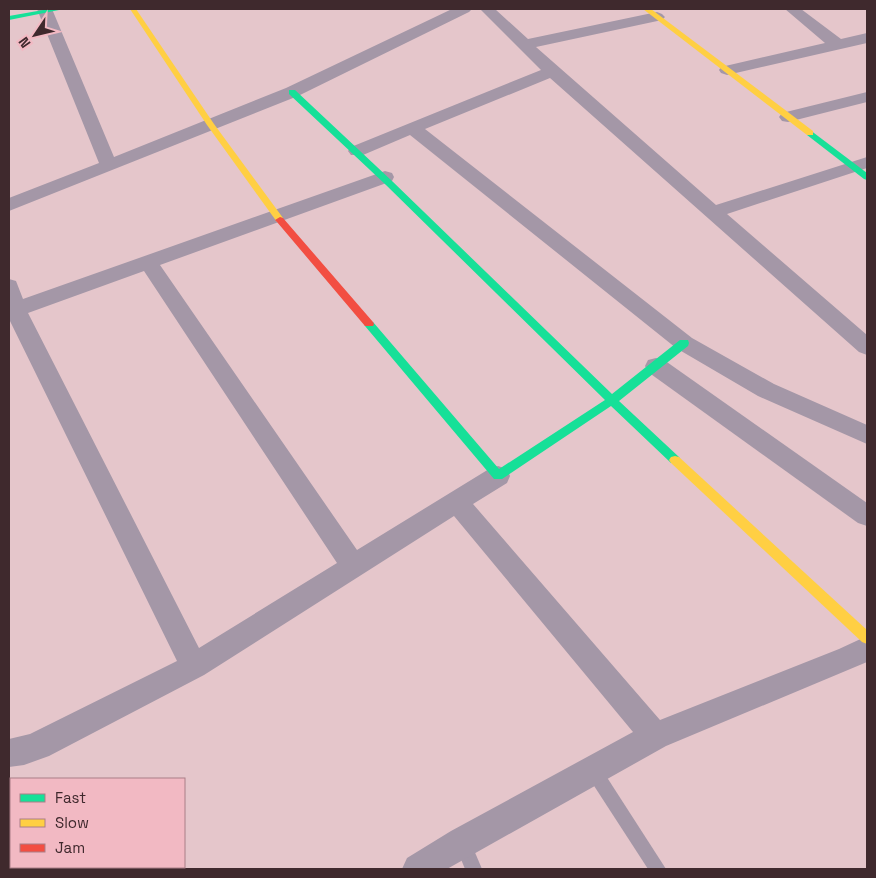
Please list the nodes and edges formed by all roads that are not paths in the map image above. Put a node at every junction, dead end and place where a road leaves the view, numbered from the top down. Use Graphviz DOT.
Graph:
graph roads {
  1 [pos="133,9"];
  2 [pos="464,9"];
  3 [pos="487,9"];
  4 [pos="792,9"];
  5 [pos="50,10"];
  6 [pos="652,13"];
  7 [pos="9,18"];
  8 [pos="867,38"];
  9 [pos="524,44"];
  10 [pos="838,44"];
  11 [pos="727,70"];
  12 [pos="552,71"];
  13 [pos="292,92"];
  14 [pos="867,97"];
  15 [pos="788,117"];
  16 [pos="211,125"];
  17 [pos="412,128"];
  18 [pos="357,151"];
  19 [pos="860,164"];
  20 [pos="109,166"];
  21 [pos="385,177"];
  22 [pos="867,177"];
  23 [pos="9,205"];
  24 [pos="713,212"];
  25 [pos="277,216"];
  26 [pos="148,262"];
  27 [pos="9,286"];
  28 [pos="12,311"];
  29 [pos="684,342"];
  30 [pos="867,347"];
  31 [pos="656,366"];
  32 [pos="611,401"];
  33 [pos="867,435"];
  34 [pos="498,476"];
  35 [pos="457,503"];
  36 [pos="867,516"];
  37 [pos="354,567"];
  38 [pos="867,638"];
  39 [pos="867,648"];
  40 [pos="194,666"];
  41 [pos="655,736"];
  42 [pos="9,753"];
  43 [pos="593,770"];
  44 [pos="462,842"];
  45 [pos="418,869"];
  46 [pos="474,869"];
  47 [pos="658,869"];
  1 -- 16 [label="street"];
  2 -- 13 [label="street"];
  3 -- 9 [label="street"];
  4 -- 10 [label="street"];
  5 -- 7 [label="street"];
  5 -- 20 [label="street"];
  6 -- 9 [label="street"];
  6 -- 11 [label="street"];
  8 -- 10 [label="street"];
  9 -- 12 [label="street"];
  10 -- 11 [label="street"];
  11 -- 15 [label="street"];
  12 -- 17 [label="street"];
  12 -- 24 [label="street"];
  13 -- 16 [label="street"];
  13 -- 18 [label="street"];
  14 -- 15 [label="street"];
  15 -- 19 [label="street"];
  16 -- 20 [label="street"];
  16 -- 25 [label="street"];
  17 -- 18 [label="street"];
  17 -- 29 [label="street"];
  18 -- 21 [label="street"];
  19 -- 22 [label="street"];
  19 -- 24 [label="street"];
  20 -- 23 [label="street"];
  21 -- 25 [label="street"];
  21 -- 32 [label="street"];
  24 -- 30 [label="street"];
  25 -- 26 [label="street"];
  25 -- 34 [label="street"];
  26 -- 28 [label="street"];
  26 -- 37 [label="street"];
  27 -- 28 [label="street"];
  28 -- 40 [label="street"];
  29 -- 31 [label="street"];
  29 -- 33 [label="street"];
  31 -- 32 [label="street"];
  31 -- 36 [label="street"];
  32 -- 34 [label="street"];
  32 -- 38 [label="street"];
  34 -- 35 [label="street"];
  35 -- 37 [label="street"];
  35 -- 41 [label="street"];
  37 -- 40 [label="street"];
  39 -- 41 [label="street"];
  40 -- 42 [label="street"];
  41 -- 43 [label="street"];
  43 -- 44 [label="street"];
  43 -- 47 [label="lane"];
  44 -- 45 [label="street"];
  44 -- 46 [label="lane"];
}
